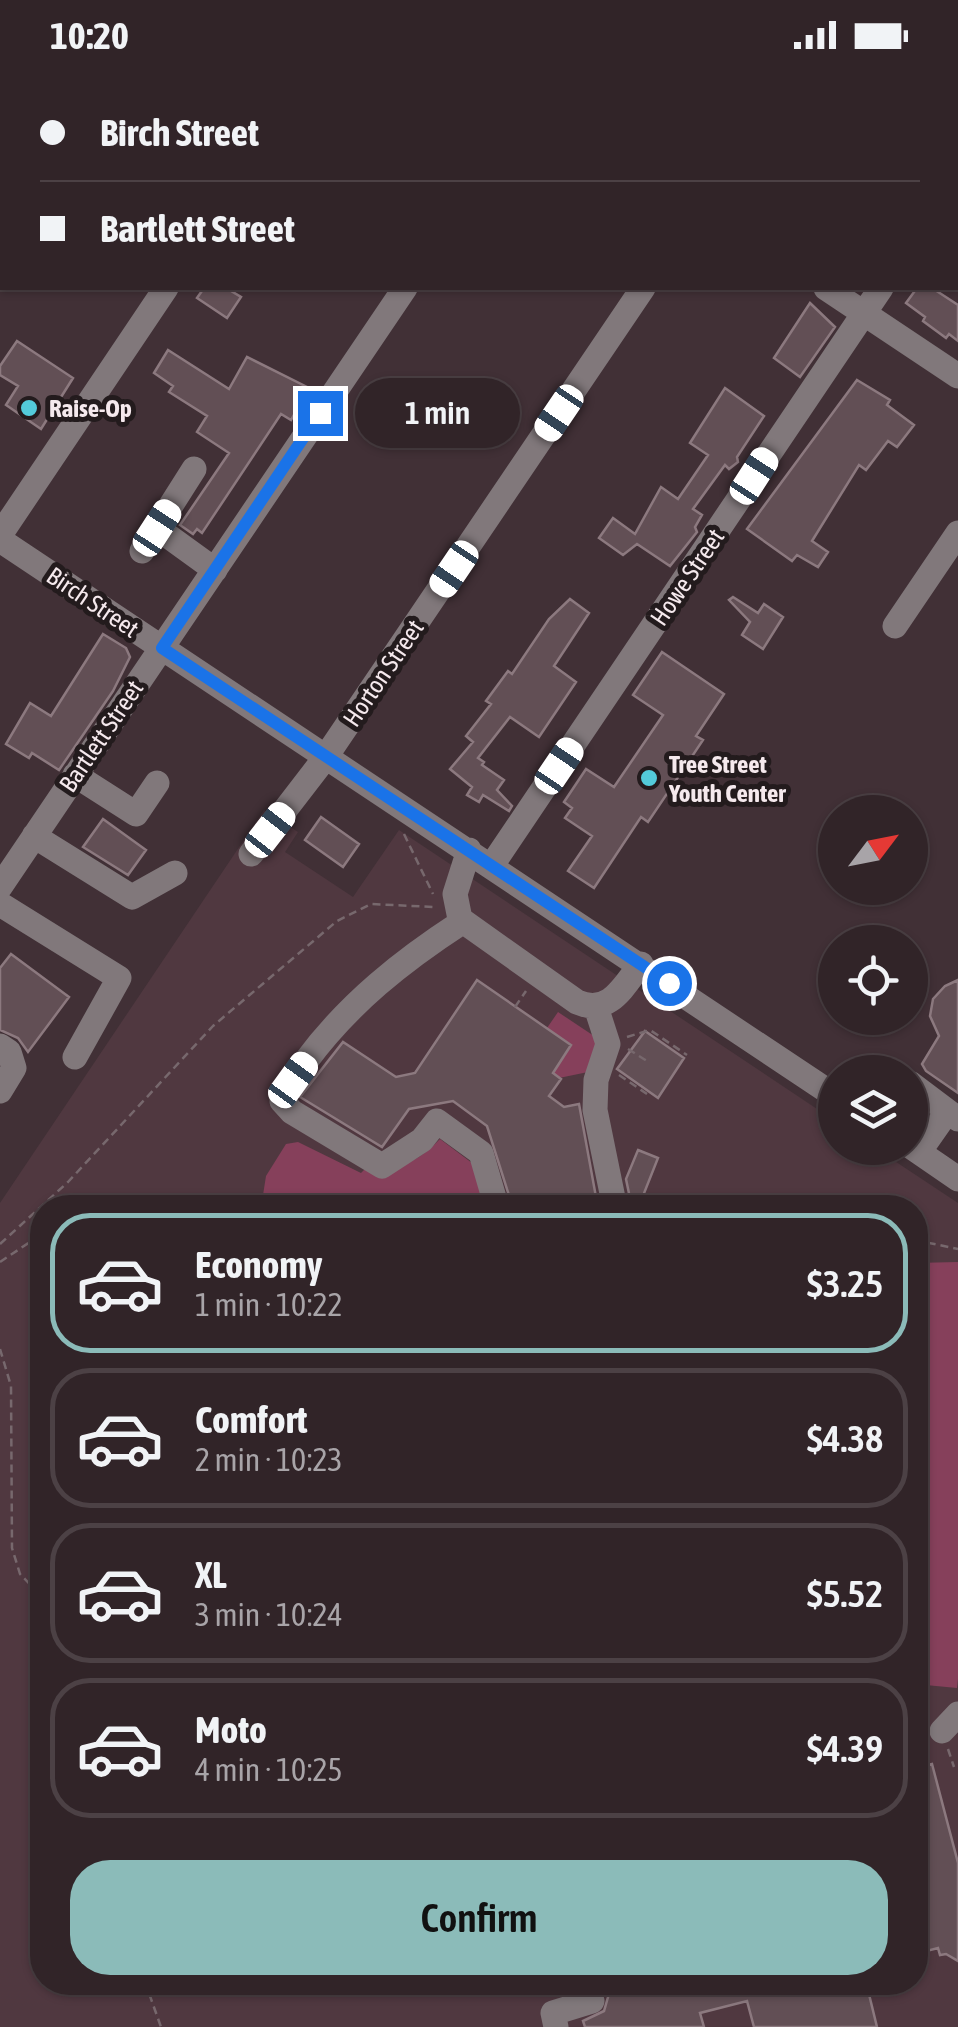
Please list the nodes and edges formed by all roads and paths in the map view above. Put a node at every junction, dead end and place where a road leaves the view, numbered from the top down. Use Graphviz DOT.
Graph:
graph roads {
  1 [pos="165,290"];
  2 [pos="404,290"];
  3 [pos="641,290"];
  4 [pos="829,290"];
  5 [pos="879,290"];
  6 [pos="863,313"];
  7 [pos="958,376"];
  8 [pos="194,469"];
  9 [pos="157,528"];
  10 [pos="958,533"];
  11 [pos="0,538"];
  12 [pos="142,551"];
  13 [pos="215,570"];
  14 [pos="895,626"];
  15 [pos="162,648"];
  16 [pos="325,758"];
  17 [pos="75,775"];
  18 [pos="157,783"];
  19 [pos="403,833"];
  20 [pos="34,836"];
  21 [pos="469,850"];
  22 [pos="251,854"];
  23 [pos="492,864"];
  24 [pos="175,873"];
  25 [pos="0,887"];
  26 [pos="0,904"];
  27 [pos="462,922"];
  28 [pos="640,964"];
  29 [pos="529,985"];
  30 [pos="515,1006"];
  31 [pos="596,1006"];
  32 [pos="0,1046"];
  33 [pos="605,1053"];
  34 [pos="687,1055"];
  35 [pos="75,1057"];
  36 [pos="818,1084"];
  37 [pos="0,1091"];
  38 [pos="647,1094"];
  39 [pos="928,1097"];
  40 [pos="953,1116"];
  41 [pos="928,1137"];
  42 [pos="928,1159"];
  43 [pos="958,1180"];
  44 [pos="54,1195"];
  45 [pos="493,1195"];
  46 [pos="612,1195"];
  47 [pos="30,1217"];
  48 [pos="30,1242"];
  49 [pos="928,1242"];
  50 [pos="0,1244"];
  51 [pos="958,1248"];
  52 [pos="0,1262"];
  53 [pos="0,1348"];
  54 [pos="30,1584"];
  55 [pos="150,1995"];
  56 [pos="592,2001"];
  57 [pos="161,2027"];
  58 [pos="556,2027"];
  1 -- 11 [label="street"];
  2 -- 13 [label="street, Bartlett Street"];
  3 -- 16 [label="street, Horton Street"];
  4 -- 6 [label="street"];
  5 -- 6 [label="street, Howe Street"];
  6 -- 7 [label="street"];
  6 -- 23 [label="street, Howe Street"];
  8 -- 9 [label="street"];
  9 -- 12 [label="street"];
  9 -- 13 [label="street"];
  10 -- 14 [label="street"];
  11 -- 15 [label="street, Birch Street"];
  13 -- 15 [label="street, Bartlett Street"];
  15 -- 16 [label="street, Birch Street"];
  15 -- 17 [label="street, Bartlett Street"];
  16 -- 21 [label="street, Birch Street"];
  16 -- 22 [label="street, Horton Street"];
  17 -- 18 [label="street"];
  17 -- 20 [label="street, Bartlett Street"];
  19 -- 44 [label="path"];
  20 -- 24 [label="street"];
  20 -- 25 [label="street, Bartlett Street"];
  21 -- 23 [label="street, Birch Street"];
  21 -- 27 [label="street"];
  23 -- 28 [label="street, Birch Street"];
  26 -- 35 [label="street"];
  27 -- 31 [label="street"];
  27 -- 45 [label="street"];
  28 -- 31 [label="street"];
  28 -- 36 [label="street, Birch Street"];
  29 -- 30 [label="path"];
  31 -- 33 [label="street"];
  32 -- 37 [label="street"];
  33 -- 34 [label="path"];
  33 -- 38 [label="path"];
  33 -- 46 [label="street"];
  39 -- 40 [label="street"];
  40 -- 41 [label="street"];
  42 -- 43 [label="street"];
  47 -- 50 [label="path"];
  48 -- 52 [label="path"];
  49 -- 51 [label="path"];
  53 -- 54 [label="path"];
  55 -- 57 [label="path"];
  56 -- 58 [label="street"];
}
